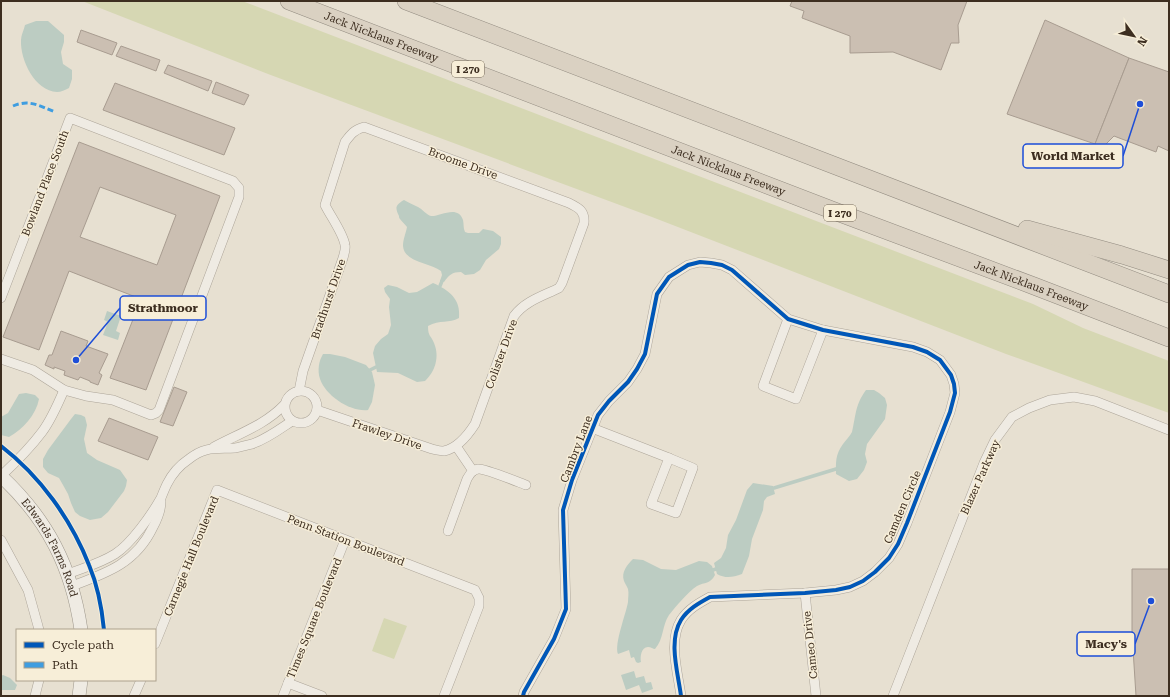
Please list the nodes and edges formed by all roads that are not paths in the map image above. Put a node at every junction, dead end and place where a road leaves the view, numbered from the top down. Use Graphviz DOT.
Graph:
graph roads {
  1 [pos="290,1"];
  2 [pos="406,1"];
  3 [pos="345,142"];
  4 [pos="936,204"];
  5 [pos="583,212"];
  6 [pos="1169,270"];
  7 [pos="1169,294"];
  8 [pos="1,298"];
  9 [pos="788,319"];
  10 [pos="823,330"];
  11 [pos="1169,338"];
  12 [pos="1,358"];
  13 [pos="64,390"];
  14 [pos="299,391"];
  15 [pos="284,405"];
  16 [pos="317,410"];
  17 [pos="292,421"];
  18 [pos="592,428"];
  19 [pos="1169,430"];
  20 [pos="456,446"];
  21 [pos="213,448"];
  22 [pos="669,458"];
  23 [pos="473,471"];
  24 [pos="1,476"];
  25 [pos="526,485"];
  26 [pos="217,490"];
  27 [pos="161,497"];
  28 [pos="448,531"];
  29 [pos="1,540"];
  30 [pos="345,540"];
  31 [pos="68,574"];
  32 [pos="72,586"];
  33 [pos="805,593"];
  34 [pos="38,629"];
  35 [pos="80,629"];
  36 [pos="156,642"];
  37 [pos="39,681"];
  38 [pos="81,681"];
  39 [pos="141,681"];
  40 [pos="288,683"];
  41 [pos="35,696"];
  42 [pos="79,696"];
  43 [pos="134,696"];
  44 [pos="283,696"];
  45 [pos="322,696"];
  46 [pos="444,696"];
  47 [pos="523,696"];
  48 [pos="681,696"];
  49 [pos="816,696"];
  50 [pos="893,696"];
  1 -- 11 [label="highway, Jack Nicklaus Freeway / I 270"];
  2 -- 4 [label="highway"];
  3 -- 5 [label="street, Broome Drive"];
  3 -- 14 [label="street, Bradhurst Drive"];
  4 -- 6 [label="highway"];
  4 -- 7 [label="highway"];
  5 -- 20 [label="street, Colister Drive"];
  8 -- 13 [label="street, Bowland Place South"];
  9 -- 10 [label="street, Cambry Lane"];
  9 -- 10 [label="street"];
  9 -- 18 [label="street, Cambry Lane"];
  10 -- 33 [label="street, Camden Circle"];
  12 -- 13 [label="street"];
  13 -- 24 [label="street"];
  14 -- 15 [label="street"];
  14 -- 16 [label="street"];
  15 -- 17 [label="street"];
  15 -- 21 [label="street"];
  16 -- 17 [label="street"];
  16 -- 20 [label="street, Frawley Drive"];
  17 -- 21 [label="street"];
  18 -- 22 [label="street"];
  18 -- 47 [label="street, Cambry Lane"];
  19 -- 50 [label="street, Blazer Parkway"];
  20 -- 23 [label="street"];
  21 -- 27 [label="street"];
  22 -- 22 [label="street"];
  23 -- 25 [label="street"];
  23 -- 28 [label="street"];
  24 -- 31 [label="street, Edwards Farms Road"];
  26 -- 30 [label="street, Penn Station Boulevard"];
  26 -- 36 [label="street, Carnegie Hall Boulevard"];
  27 -- 31 [label="street"];
  27 -- 32 [label="street"];
  29 -- 34 [label="street"];
  30 -- 40 [label="street, Times Square Boulevard"];
  30 -- 46 [label="street, Penn Station Boulevard"];
  31 -- 32 [label="street, Edwards Farms Road"];
  32 -- 35 [label="street, Edwards Farms Road"];
  33 -- 48 [label="street, Camden Circle"];
  33 -- 49 [label="street, Cameo Drive"];
  37 -- 41 [label="street"];
  38 -- 42 [label="street"];
  39 -- 43 [label="street"];
  40 -- 44 [label="street, Times Square Boulevard"];
  40 -- 45 [label="street"];
}
